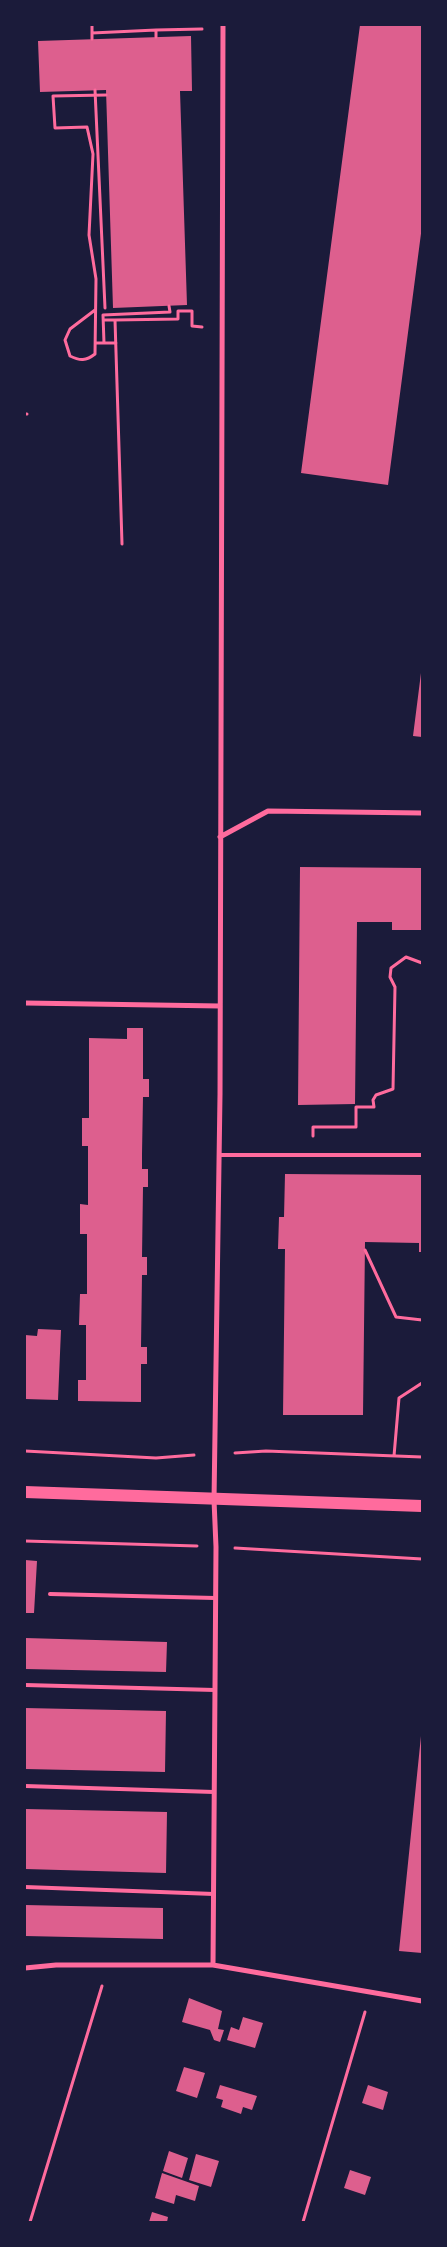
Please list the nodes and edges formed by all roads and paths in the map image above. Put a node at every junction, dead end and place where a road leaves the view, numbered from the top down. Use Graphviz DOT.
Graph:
graph roads {
  1 [pos="92,25"];
  2 [pos="223,25"];
  3 [pos="208,29"];
  4 [pos="156,30"];
  5 [pos="92,33"];
  6 [pos="156,38"];
  7 [pos="92,39"];
  8 [pos="95,90"];
  9 [pos="106,95"];
  10 [pos="169,306"];
  11 [pos="105,308"];
  12 [pos="95,310"];
  13 [pos="105,320"];
  14 [pos="115,320"];
  15 [pos="205,327"];
  16 [pos="96,343"];
  17 [pos="104,343"];
  18 [pos="116,343"];
  19 [pos="122,544"];
  20 [pos="422,813"];
  21 [pos="220,837"];
  22 [pos="422,963"];
  23 [pos="25,1003"];
  24 [pos="220,1006"];
  25 [pos="304,1138"];
  26 [pos="219,1155"];
  27 [pos="422,1155"];
  28 [pos="365,1250"];
  29 [pos="422,1320"];
  30 [pos="422,1383"];
  31 [pos="25,1451"];
  32 [pos="216,1453"];
  33 [pos="394,1456"];
  34 [pos="422,1458"];
  35 [pos="25,1492"];
  36 [pos="214,1500"];
  37 [pos="422,1506"];
  38 [pos="50,1594"];
  39 [pos="215,1598"];
  40 [pos="25,1685"];
  41 [pos="215,1690"];
  42 [pos="25,1786"];
  43 [pos="214,1792"];
  44 [pos="25,1887"];
  45 [pos="214,1894"];
  46 [pos="214,1965"];
  47 [pos="108,1966"];
  48 [pos="25,1968"];
  49 [pos="370,1992"];
  50 [pos="422,2001"];
  51 [pos="30,2222"];
  52 [pos="303,2222"];
  1 -- 5 [label="path"];
  2 -- 21 [label="street"];
  3 -- 4 [label="path"];
  4 -- 5 [label="path"];
  4 -- 6 [label="path"];
  5 -- 7 [label="path"];
  8 -- 11 [label="path"];
  9 -- 12 [label="path"];
  10 -- 17 [label="path"];
  12 -- 16 [label="path"];
  12 -- 16 [label="path"];
  13 -- 14 [label="path"];
  14 -- 15 [label="path"];
  14 -- 18 [label="path"];
  16 -- 17 [label="path"];
  17 -- 18 [label="path"];
  18 -- 19 [label="path"];
  20 -- 21 [label="street"];
  21 -- 24 [label="street"];
  22 -- 25 [label="path"];
  23 -- 24 [label="street"];
  24 -- 26 [label="street"];
  26 -- 27 [label="lane"];
  26 -- 32 [label="street"];
  28 -- 29 [label="path"];
  30 -- 33 [label="path"];
  31 -- 32 [label="path"];
  32 -- 33 [label="path"];
  32 -- 36 [label="street"];
  33 -- 34 [label="path"];
  35 -- 36 [label="main road"];
  36 -- 37 [label="main road"];
  36 -- 39 [label="street"];
  38 -- 39 [label="lane"];
  39 -- 41 [label="street"];
  40 -- 41 [label="lane"];
  41 -- 43 [label="street"];
  42 -- 43 [label="lane"];
  43 -- 45 [label="street"];
  44 -- 45 [label="lane"];
  45 -- 46 [label="street"];
  46 -- 47 [label="street"];
  46 -- 49 [label="street"];
  47 -- 48 [label="street"];
  47 -- 51 [label="path"];
  49 -- 50 [label="street"];
  49 -- 52 [label="path"];
}
